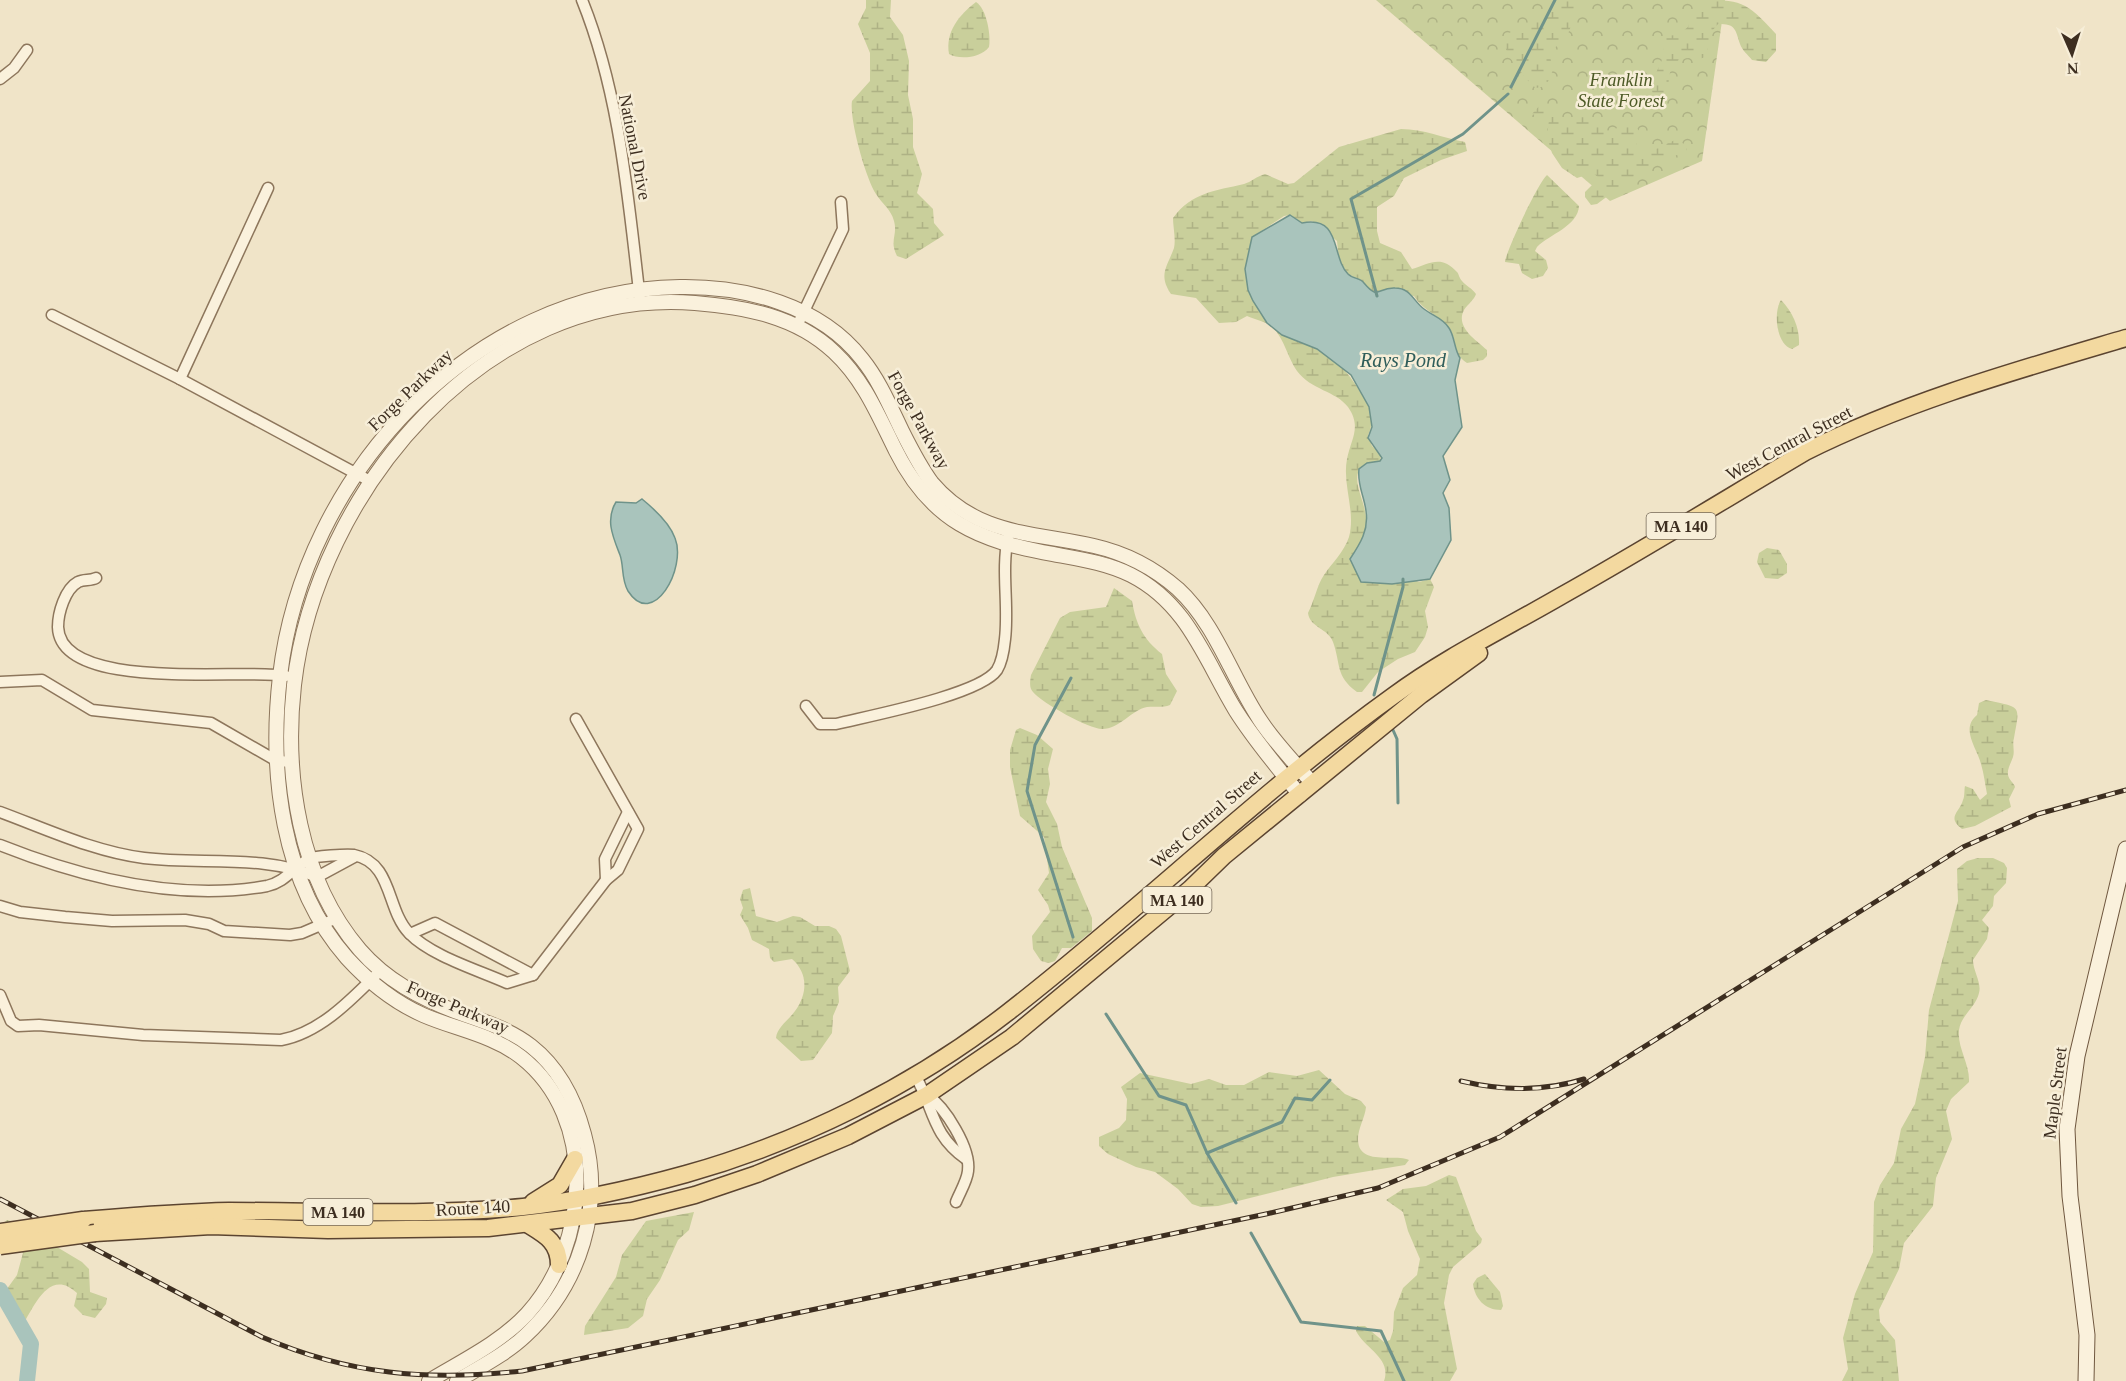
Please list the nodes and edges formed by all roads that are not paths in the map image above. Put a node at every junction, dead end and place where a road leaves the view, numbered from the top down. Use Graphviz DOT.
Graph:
graph roads {
  1 [pos="582,0"];
  2 [pos="27,50"];
  3 [pos="0,80"];
  4 [pos="268,188"];
  5 [pos="841,202"];
  6 [pos="639,290"];
  7 [pos="641,304"];
  8 [pos="803,313"];
  9 [pos="52,315"];
  10 [pos="797,326"];
  11 [pos="2126,338"];
  12 [pos="180,379"];
  13 [pos="357,474"];
  14 [pos="370,482"];
  15 [pos="1007,538"];
  16 [pos="96,578"];
  17 [pos="1556,599"];
  18 [pos="280,675"];
  19 [pos="295,678"];
  20 [pos="0,682"];
  21 [pos="806,706"];
  22 [pos="576,719"];
  23 [pos="277,761"];
  24 [pos="293,762"];
  25 [pos="1292,772"];
  26 [pos="1306,790"];
  27 [pos="0,812"];
  28 [pos="628,812"];
  29 [pos="0,845"];
  30 [pos="2126,849"];
  31 [pos="357,856"];
  32 [pos="310,858"];
  33 [pos="298,869"];
  34 [pos="317,877"];
  35 [pos="606,880"];
  36 [pos="0,906"];
  37 [pos="337,918"];
  38 [pos="324,925"];
  39 [pos="410,934"];
  40 [pos="534,975"];
  41 [pos="375,976"];
  42 [pos="0,994"];
  43 [pos="915,1075"];
  44 [pos="927,1095"];
  45 [pos="575,1160"];
  46 [pos="585,1198"];
  47 [pos="956,1202"];
  48 [pos="525,1206"];
  49 [pos="582,1217"];
  50 [pos="527,1224"];
  51 [pos="0,1232"];
  52 [pos="0,1246"];
  53 [pos="559,1265"];
  54 [pos="429,1381"];
  55 [pos="457,1381"];
  56 [pos="2086,1381"];
  1 -- 6 [label="street, National Drive"];
  2 -- 3 [label="street"];
  4 -- 12 [label="street"];
  5 -- 8 [label="street"];
  6 -- 7 [label="street, National Drive"];
  6 -- 8 [label="street, Forge Parkway"];
  6 -- 13 [label="street, Forge Parkway"];
  7 -- 10 [label="street, Forge Parkway"];
  7 -- 14 [label="street, Forge Parkway"];
  8 -- 10 [label="street"];
  8 -- 15 [label="street, Forge Parkway"];
  9 -- 12 [label="street"];
  10 -- 15 [label="street, Forge Parkway"];
  11 -- 17 [label="main road, West Central Street / MA 140"];
  12 -- 13 [label="street"];
  13 -- 14 [label="street"];
  13 -- 18 [label="street, Forge Parkway"];
  14 -- 19 [label="street, Forge Parkway"];
  15 -- 21 [label="street"];
  15 -- 25 [label="street, Forge Parkway"];
  16 -- 18 [label="street"];
  17 -- 25 [label="main road, West Central Street / MA 140"];
  17 -- 26 [label="main road, West Central Street / MA 140"];
  18 -- 19 [label="street"];
  18 -- 23 [label="street, Forge Parkway"];
  19 -- 24 [label="street, Forge Parkway"];
  20 -- 23 [label="street"];
  22 -- 28 [label="street"];
  23 -- 24 [label="street"];
  23 -- 33 [label="street, Forge Parkway"];
  24 -- 32 [label="street, Forge Parkway"];
  25 -- 26 [label="street, Forge Parkway"];
  25 -- 43 [label="main road, West Central Street / MA 140"];
  26 -- 44 [label="main road, West Central Street / MA 140"];
  27 -- 33 [label="street"];
  28 -- 35 [label="street"];
  28 -- 35 [label="street"];
  29 -- 33 [label="street"];
  30 -- 56 [label="main road, Maple Street"];
  31 -- 32 [label="street"];
  31 -- 34 [label="street"];
  31 -- 39 [label="street"];
  32 -- 33 [label="street"];
  32 -- 34 [label="street, Forge Parkway"];
  33 -- 34 [label="street"];
  33 -- 38 [label="street, Forge Parkway"];
  34 -- 37 [label="street, Forge Parkway"];
  35 -- 40 [label="street"];
  36 -- 38 [label="street"];
  37 -- 38 [label="street"];
  37 -- 41 [label="street, Forge Parkway"];
  38 -- 41 [label="street, Forge Parkway"];
  39 -- 40 [label="street"];
  39 -- 40 [label="street"];
  41 -- 42 [label="street"];
  41 -- 45 [label="street, Forge Parkway"];
  41 -- 46 [label="street, Forge Parkway"];
  43 -- 44 [label="street"];
  43 -- 46 [label="main road, Route 140 / MA 140"];
  44 -- 47 [label="street"];
  44 -- 49 [label="main road, Route 140 / MA 140"];
  45 -- 46 [label="street, Forge Parkway"];
  45 -- 48 [label="main road"];
  46 -- 48 [label="main road, Route 140 / MA 140"];
  46 -- 49 [label="street, Forge Parkway"];
  48 -- 51 [label="main road, Route 140 / MA 140, bridge"];
  49 -- 50 [label="main road, Route 140 / MA 140"];
  49 -- 53 [label="street, Forge Parkway"];
  49 -- 55 [label="street, Forge Parkway"];
  50 -- 52 [label="main road, Route 140 / MA 140, bridge"];
  50 -- 53 [label="main road"];
  53 -- 54 [label="street, Forge Parkway"];
}
